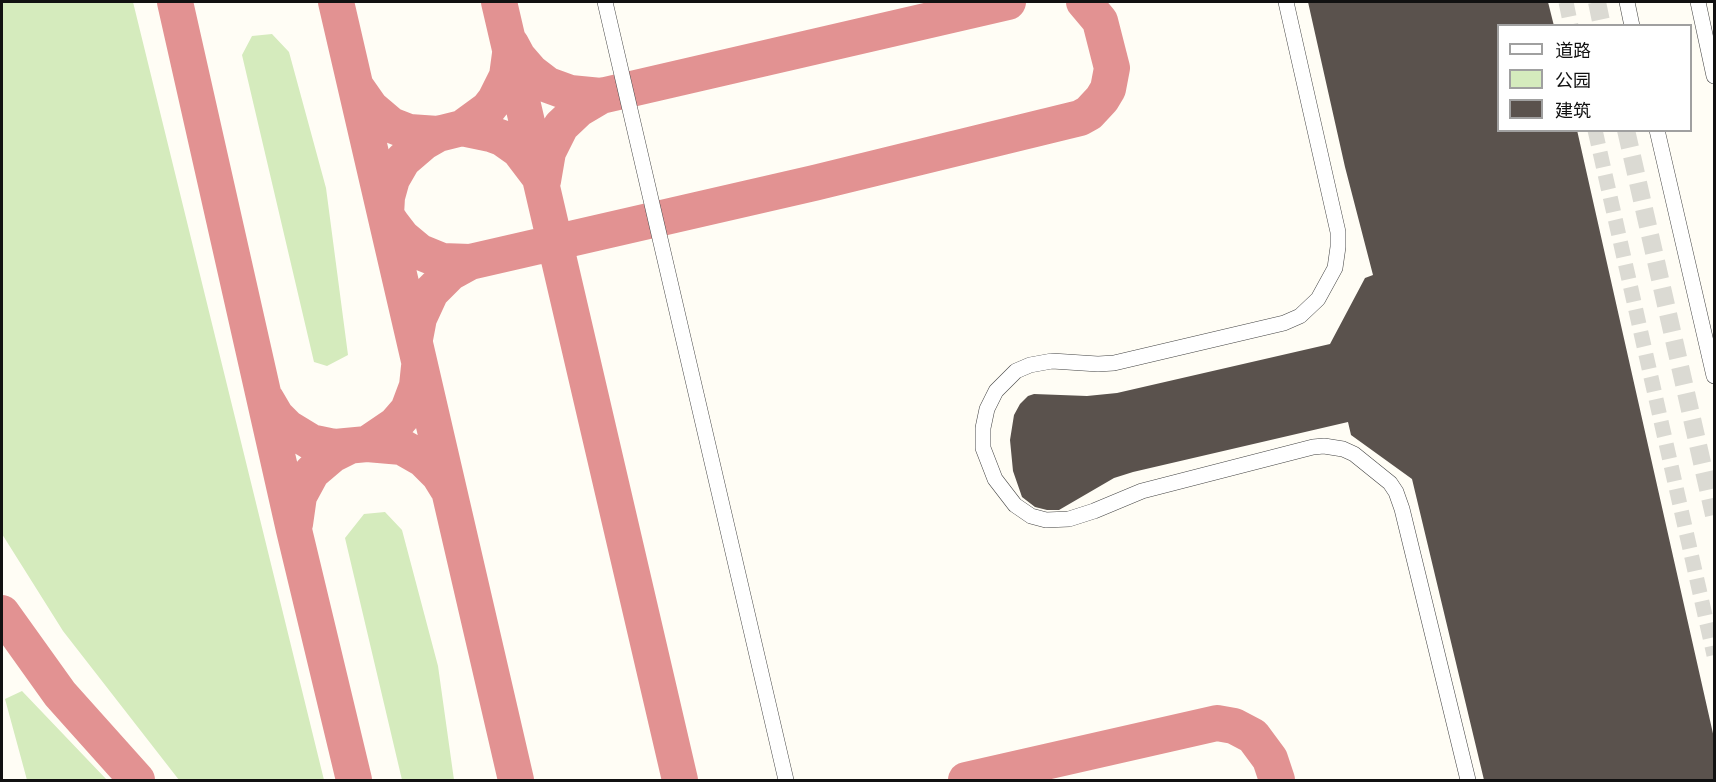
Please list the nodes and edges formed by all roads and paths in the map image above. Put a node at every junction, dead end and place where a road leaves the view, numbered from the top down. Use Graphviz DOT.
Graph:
graph roads {
  1 [pos="605,2"];
  2 [pos="1286,2"];
  3 [pos="1626,2"];
  4 [pos="1698,2"];
  5 [pos="1632,24"];
  6 [pos="1714,76"];
  7 [pos="1657,132"];
  8 [pos="1714,376"];
  9 [pos="786,780"];
  10 [pos="1468,780"];
  1 -- 9 [label="street"];
  2 -- 10 [label="street"];
  3 -- 5 [label="street"];
  4 -- 6 [label="street"];
  7 -- 8 [label="street"];
}
